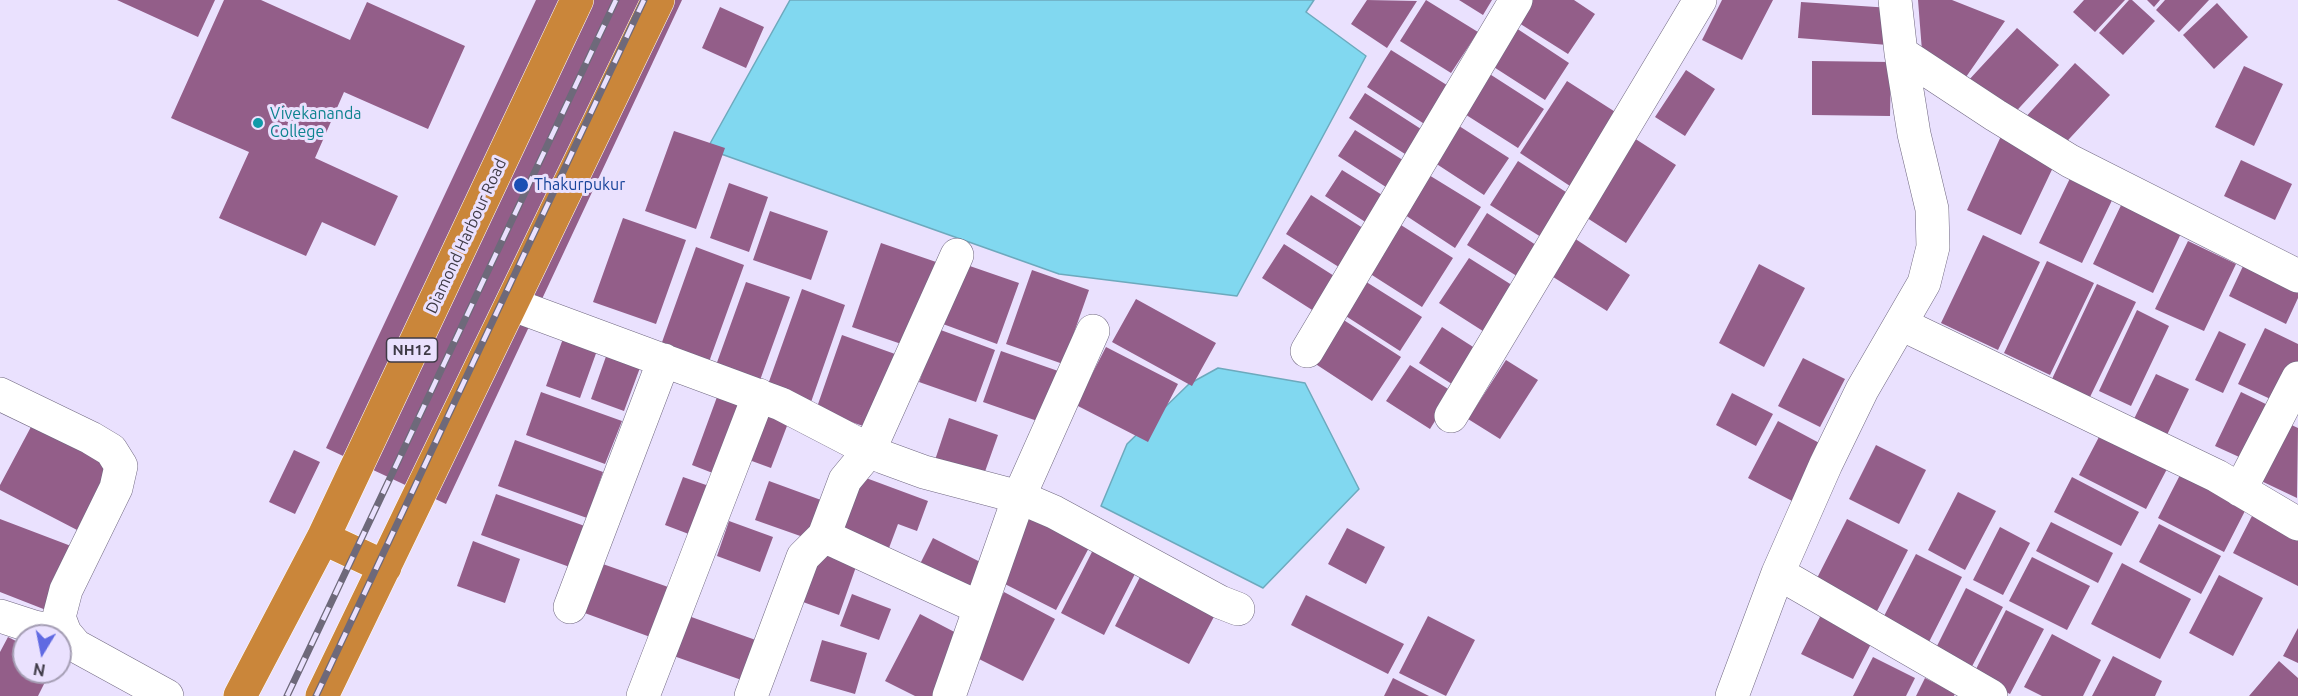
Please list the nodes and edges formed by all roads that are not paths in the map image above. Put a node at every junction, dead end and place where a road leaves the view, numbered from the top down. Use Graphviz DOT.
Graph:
graph roads {
  1 [pos="577,0"];
  2 [pos="658,0"];
  3 [pos="1516,0"];
  4 [pos="1700,0"];
  5 [pos="1896,0"];
  6 [pos="1901,53"];
  7 [pos="957,255"];
  8 [pos="2298,276"];
  9 [pos="511,304"];
  10 [pos="1901,324"];
  11 [pos="1093,331"];
  12 [pos="1307,351"];
  13 [pos="664,360"];
  14 [pos="2298,378"];
  15 [pos="0,394"];
  16 [pos="759,395"];
  17 [pos="1451,416"];
  18 [pos="869,451"];
  19 [pos="2240,490"];
  20 [pos="1019,497"];
  21 [pos="2298,524"];
  22 [pos="824,536"];
  23 [pos="323,538"];
  24 [pos="385,567"];
  25 [pos="1778,573"];
  26 [pos="570,607"];
  27 [pos="980,608"];
  28 [pos="1238,609"];
  29 [pos="0,616"];
  30 [pos="25,624"];
  31 [pos="62,624"];
  32 [pos="72,641"];
  33 [pos="166,696"];
  34 [pos="240,696"];
  35 [pos="322,696"];
  36 [pos="643,696"];
  37 [pos="752,696"];
  38 [pos="949,696"];
  39 [pos="1732,696"];
  40 [pos="1991,696"];
  1 -- 23 [label="highway, Diamond Harbour Road / NH12"];
  2 -- 9 [label="highway"];
  3 -- 12 [label="street"];
  4 -- 17 [label="street"];
  5 -- 6 [label="street"];
  6 -- 8 [label="street"];
  6 -- 10 [label="street"];
  7 -- 18 [label="street"];
  9 -- 13 [label="street"];
  9 -- 24 [label="highway"];
  10 -- 19 [label="street"];
  10 -- 25 [label="street"];
  11 -- 20 [label="street"];
  13 -- 16 [label="street"];
  13 -- 26 [label="street"];
  14 -- 19 [label="street"];
  15 -- 31 [label="street"];
  16 -- 18 [label="street"];
  16 -- 36 [label="street"];
  18 -- 20 [label="street"];
  18 -- 22 [label="street"];
  19 -- 21 [label="street"];
  20 -- 27 [label="street"];
  20 -- 28 [label="street"];
  22 -- 27 [label="street"];
  22 -- 37 [label="street"];
  23 -- 24 [label="highway"];
  23 -- 34 [label="highway, Diamond Harbour Road / NH12"];
  24 -- 35 [label="highway"];
  25 -- 39 [label="street"];
  25 -- 40 [label="street"];
  27 -- 38 [label="street"];
  29 -- 30 [label="street"];
  32 -- 33 [label="street"];
}
